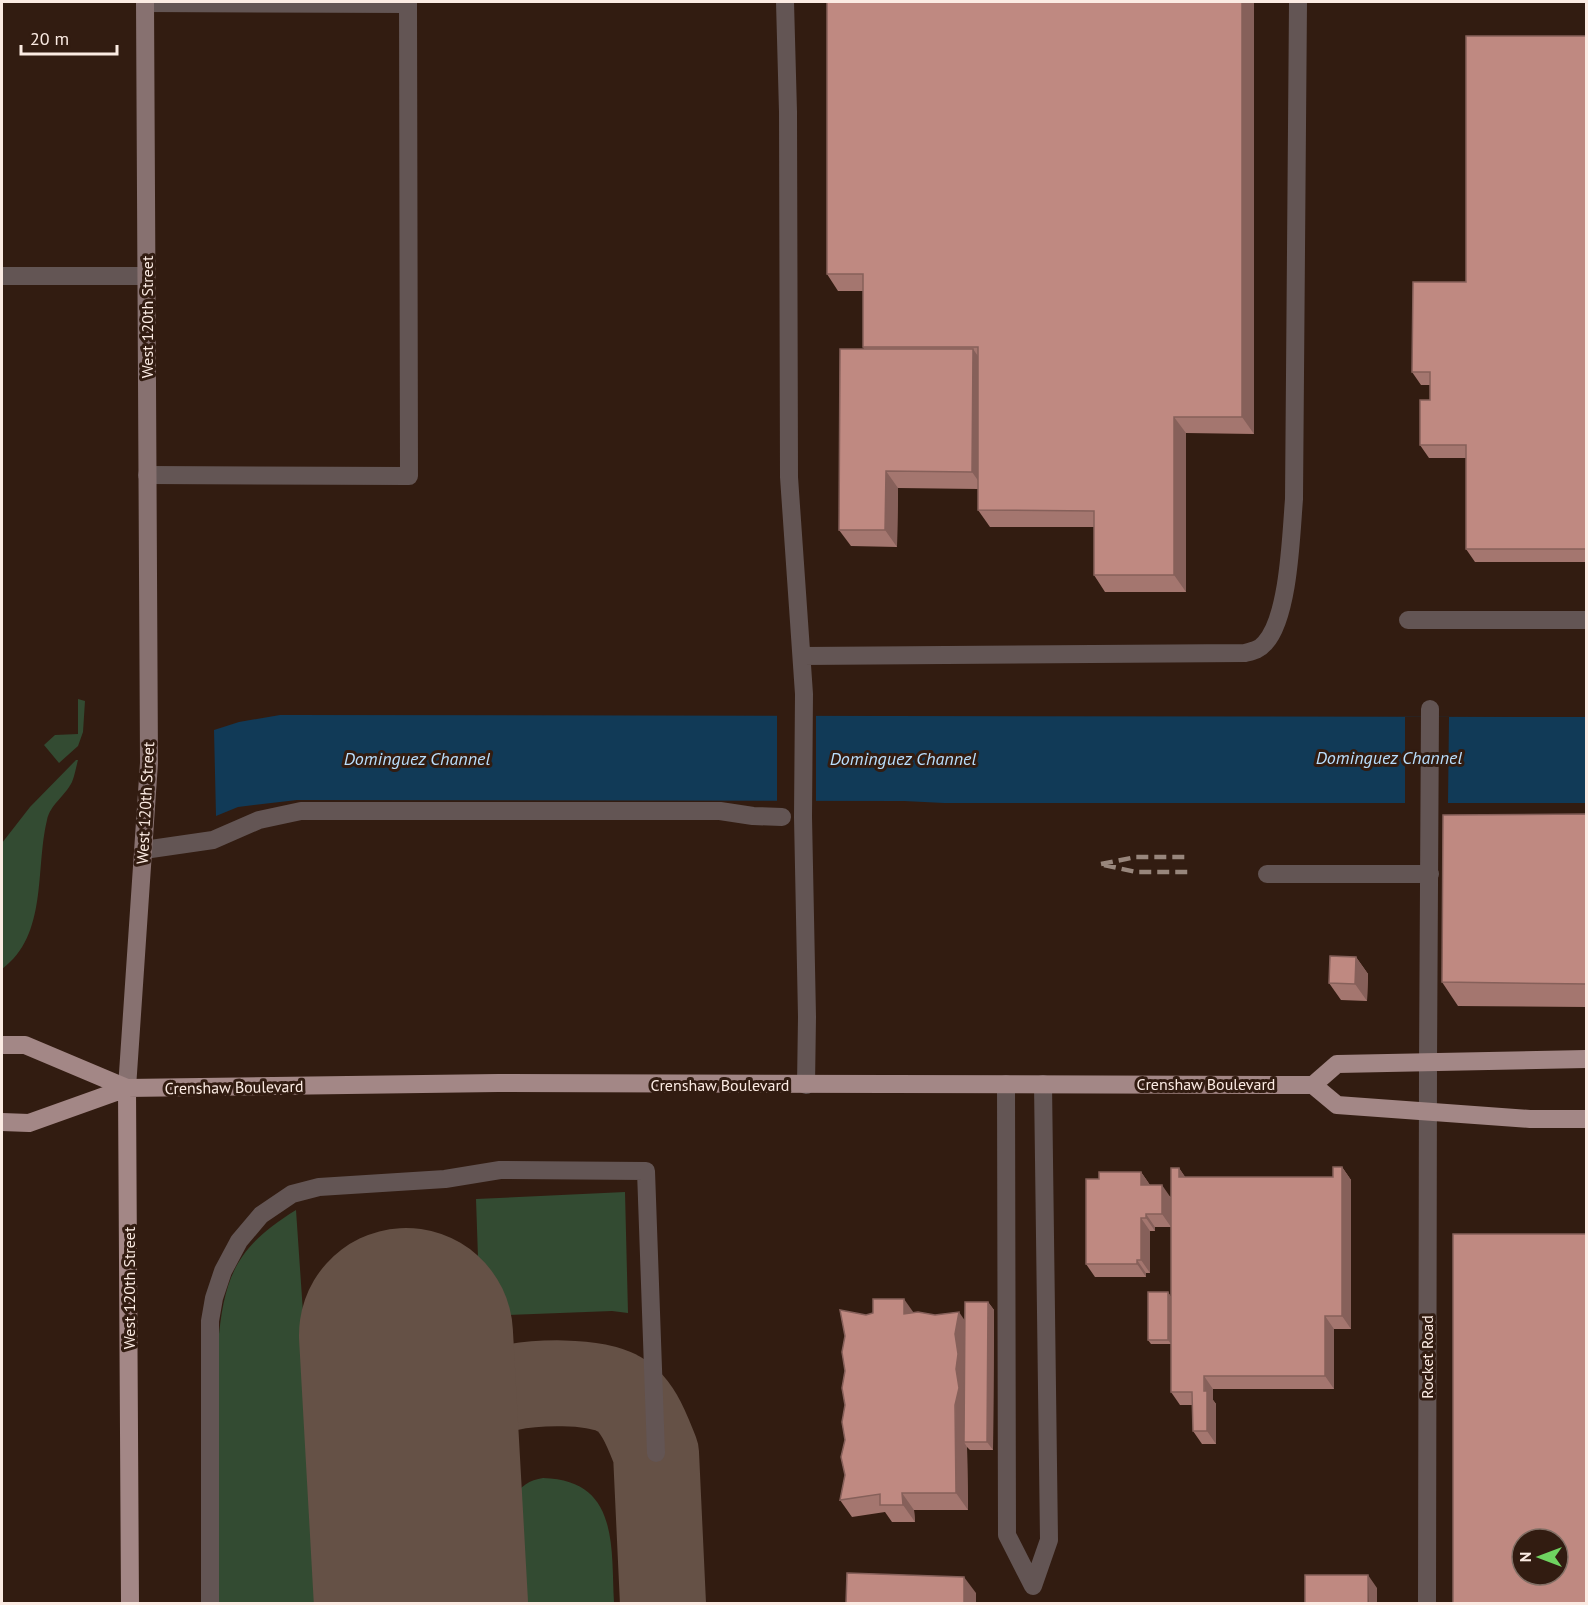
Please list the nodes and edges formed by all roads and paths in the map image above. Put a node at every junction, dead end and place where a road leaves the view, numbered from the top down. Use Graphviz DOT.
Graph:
graph roads {
  1 [pos="145,2"];
  2 [pos="786,2"];
  3 [pos="1298,2"];
  4 [pos="408,3"];
  5 [pos="2,276"];
  6 [pos="146,276"];
  7 [pos="147,475"];
  8 [pos="1407,620"];
  9 [pos="1587,620"];
  10 [pos="802,657"];
  11 [pos="1430,709"];
  12 [pos="782,817"];
  13 [pos="144,850"];
  14 [pos="1267,874"];
  15 [pos="1430,881"];
  16 [pos="1450,888"];
  17 [pos="2,1045"];
  18 [pos="1587,1059"];
  19 [pos="1428,1063"];
  20 [pos="806,1084"];
  21 [pos="1006,1084"];
  22 [pos="1043,1084"];
  23 [pos="1313,1085"];
  24 [pos="127,1088"];
  25 [pos="1427,1111"];
  26 [pos="1587,1119"];
  27 [pos="2,1122"];
  28 [pos="656,1453"];
  29 [pos="1033,1595"];
  30 [pos="130,1604"];
  31 [pos="210,1604"];
  32 [pos="1427,1604"];
  1 -- 4 [label="street"];
  1 -- 6 [label="street, West 120th Street"];
  2 -- 10 [label="street"];
  3 -- 10 [label="street"];
  4 -- 7 [label="street"];
  5 -- 6 [label="street"];
  6 -- 7 [label="street, West 120th Street"];
  7 -- 13 [label="street, West 120th Street"];
  8 -- 9 [label="street"];
  10 -- 20 [label="street"];
  11 -- 15 [label="street, Rocket Road"];
  12 -- 13 [label="street"];
  13 -- 24 [label="street, West 120th Street"];
  14 -- 15 [label="street"];
  15 -- 16 [label="street"];
  15 -- 19 [label="street, Rocket Road"];
  17 -- 24 [label="main road, Crenshaw Boulevard"];
  18 -- 19 [label="main road"];
  19 -- 23 [label="main road"];
  19 -- 25 [label="street, Rocket Road"];
  20 -- 21 [label="main road, Crenshaw Boulevard"];
  20 -- 24 [label="main road, Crenshaw Boulevard"];
  21 -- 22 [label="main road, Crenshaw Boulevard"];
  21 -- 29 [label="street"];
  22 -- 23 [label="main road, Crenshaw Boulevard"];
  22 -- 29 [label="street"];
  23 -- 25 [label="main road"];
  24 -- 27 [label="main road, Crenshaw Boulevard"];
  24 -- 30 [label="main road, West 120th Street"];
  25 -- 26 [label="main road"];
  25 -- 32 [label="street, Rocket Road"];
  28 -- 31 [label="street"];
}
